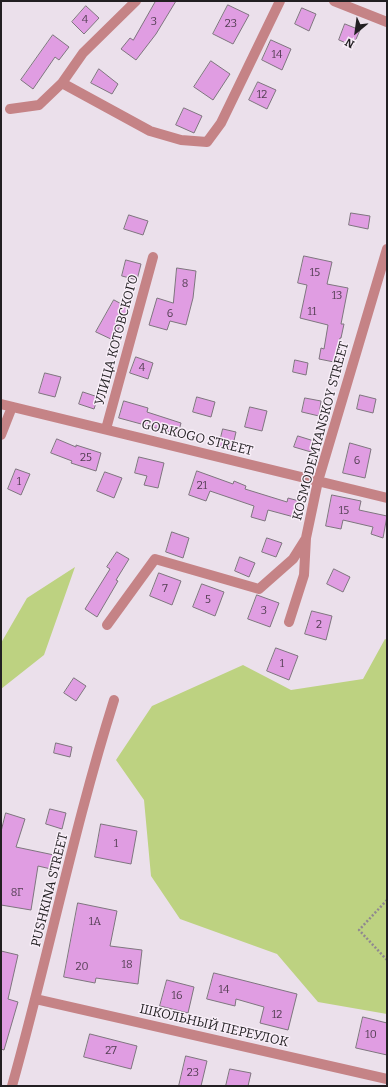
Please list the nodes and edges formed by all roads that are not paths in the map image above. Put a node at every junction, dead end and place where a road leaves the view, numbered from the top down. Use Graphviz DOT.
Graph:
graph roads {
  1 [pos="136,1"];
  2 [pos="280,1"];
  3 [pos="334,1"];
  4 [pos="387,22"];
  5 [pos="62,83"];
  6 [pos="10,109"];
  7 [pos="387,249"];
  8 [pos="153,257"];
  9 [pos="1,404"];
  10 [pos="12,407"];
  11 [pos="106,429"];
  12 [pos="1,436"];
  13 [pos="318,481"];
  14 [pos="387,498"];
  15 [pos="306,538"];
  16 [pos="289,622"];
  17 [pos="107,625"];
  18 [pos="114,700"];
  19 [pos="36,999"];
  20 [pos="387,1079"];
  21 [pos="12,1086"];
  1 -- 5 [label="street"];
  2 -- 5 [label="street"];
  3 -- 4 [label="street"];
  5 -- 6 [label="street"];
  7 -- 13 [label="street, KOSMODEMYANSKOY STREET"];
  8 -- 11 [label="street, УЛИЦА КОТОВСКОГО"];
  9 -- 10 [label="street, GORKOGO STREET"];
  10 -- 11 [label="street, GORKOGO STREET"];
  10 -- 12 [label="street"];
  11 -- 13 [label="street, GORKOGO STREET"];
  13 -- 14 [label="street, GORKOGO STREET"];
  13 -- 15 [label="street, KOSMODEMYANSKOY STREET"];
  15 -- 16 [label="street, KOSMODEMYANSKOY STREET"];
  15 -- 17 [label="street"];
  18 -- 19 [label="street, PUSHKINA STREET"];
  19 -- 20 [label="street, ШКОЛЬНЫЙ ПЕРЕУЛОК"];
  19 -- 21 [label="street, PUSHKINA STREET"];
}
